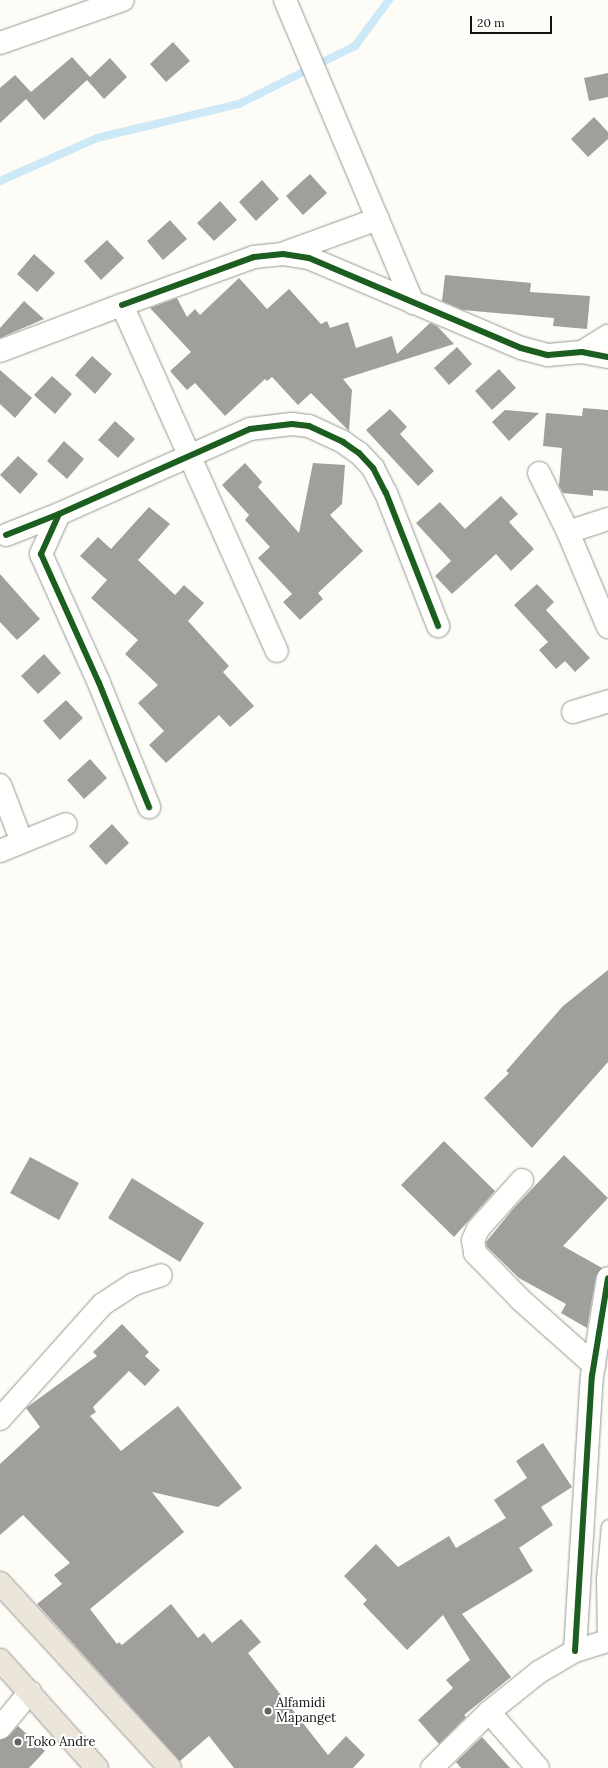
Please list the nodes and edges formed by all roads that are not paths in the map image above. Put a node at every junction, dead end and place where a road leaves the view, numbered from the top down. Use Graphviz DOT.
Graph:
graph roads {
  1 [pos="123,0"];
  2 [pos="287,6"];
  3 [pos="0,44"];
  4 [pos="378,219"];
  5 [pos="283,254"];
  6 [pos="413,302"];
  7 [pos="122,305"];
  8 [pos="608,336"];
  9 [pos="0,352"];
  10 [pos="582,352"];
  11 [pos="608,357"];
  12 [pos="190,454"];
  13 [pos="539,473"];
  14 [pos="59,514"];
  15 [pos="608,519"];
  16 [pos="568,532"];
  17 [pos="6,535"];
  18 [pos="438,626"];
  19 [pos="608,627"];
  20 [pos="277,651"];
  21 [pos="608,701"];
  22 [pos="573,712"];
  23 [pos="0,785"];
  24 [pos="149,807"];
  25 [pos="66,824"];
  26 [pos="22,842"];
  27 [pos="0,851"];
  28 [pos="522,1180"];
  29 [pos="161,1275"];
  30 [pos="608,1278"];
  31 [pos="594,1365"];
  32 [pos="0,1419"];
  33 [pos="608,1526"];
  34 [pos="0,1583"];
  35 [pos="606,1642"];
  36 [pos="575,1651"];
  37 [pos="0,1660"];
  38 [pos="30,1692"];
  39 [pos="489,1712"];
  40 [pos="0,1728"];
  41 [pos="91,1766"];
  42 [pos="170,1768"];
  43 [pos="432,1768"];
  44 [pos="538,1768"];
  1 -- 3 [label="street"];
  2 -- 4 [label="street"];
  4 -- 5 [label="street"];
  4 -- 6 [label="street"];
  5 -- 6 [label="street"];
  5 -- 7 [label="street"];
  6 -- 10 [label="street"];
  7 -- 9 [label="street"];
  7 -- 12 [label="street"];
  8 -- 10 [label="street"];
  10 -- 11 [label="street"];
  12 -- 14 [label="street"];
  12 -- 18 [label="street"];
  12 -- 20 [label="street"];
  13 -- 16 [label="street"];
  14 -- 17 [label="street"];
  14 -- 24 [label="street"];
  15 -- 16 [label="street"];
  16 -- 19 [label="street"];
  21 -- 22 [label="street"];
  23 -- 26 [label="street"];
  25 -- 26 [label="street"];
  26 -- 27 [label="street"];
  28 -- 31 [label="street"];
  29 -- 32 [label="street"];
  30 -- 31 [label="street"];
  31 -- 36 [label="street"];
  33 -- 35 [label="lane"];
  34 -- 42 [label="highway"];
  35 -- 36 [label="street"];
  36 -- 39 [label="street"];
  37 -- 38 [label="highway"];
  38 -- 40 [label="street"];
  38 -- 41 [label="highway"];
  39 -- 43 [label="street"];
  39 -- 44 [label="street"];
}
